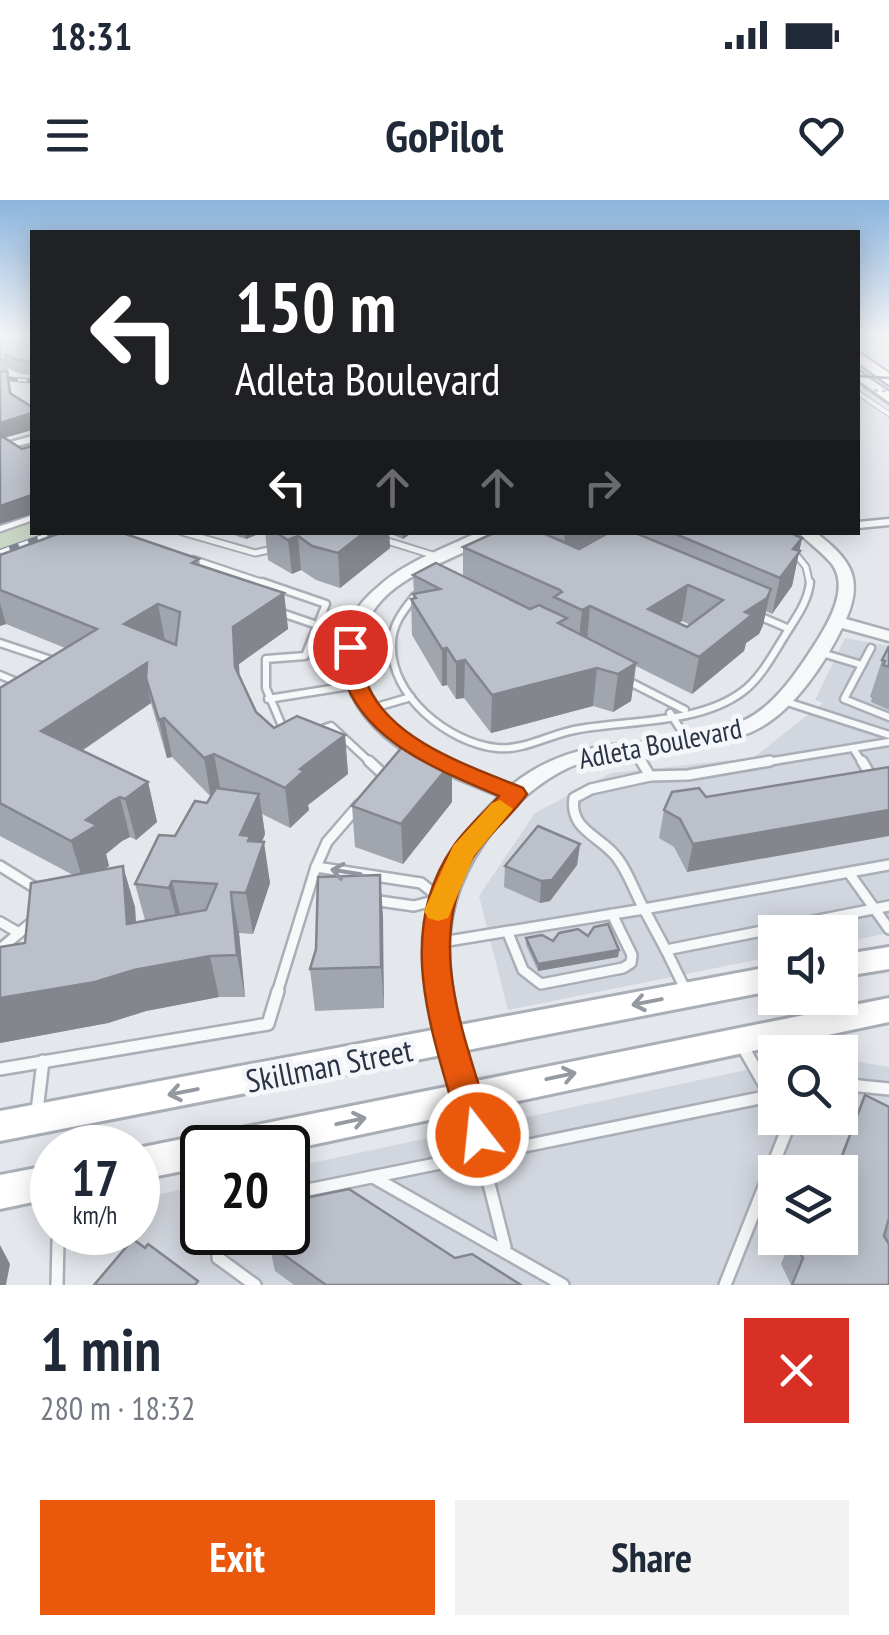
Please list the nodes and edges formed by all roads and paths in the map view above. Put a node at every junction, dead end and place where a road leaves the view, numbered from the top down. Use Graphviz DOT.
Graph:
graph roads {
  1 [pos="866,390"];
  2 [pos="860,394"];
  3 [pos="889,395"];
  4 [pos="889,414"];
  5 [pos="30,440"];
  6 [pos="0,448"];
  7 [pos="30,519"];
  8 [pos="889,522"];
  9 [pos="860,526"];
  10 [pos="0,529"];
  11 [pos="192,535"];
  12 [pos="485,535"];
  13 [pos="809,535"];
  14 [pos="374,537"];
  15 [pos="784,544"];
  16 [pos="282,545"];
  17 [pos="184,556"];
  18 [pos="439,557"];
  19 [pos="424,588"];
  20 [pos="262,606"];
  21 [pos="752,613"];
  22 [pos="836,622"];
  23 [pos="317,625"];
  24 [pos="787,628"];
  25 [pos="889,636"];
  26 [pos="0,643"];
  27 [pos="871,648"];
  28 [pos="818,652"];
  29 [pos="862,664"];
  30 [pos="69,667"];
  31 [pos="0,675"];
  32 [pos="619,676"];
  33 [pos="356,685"];
  34 [pos="26,686"];
  35 [pos="411,697"];
  36 [pos="268,700"];
  37 [pos="784,701"];
  38 [pos="370,709"];
  39 [pos="686,711"];
  40 [pos="670,713"];
  41 [pos="889,717"];
  42 [pos="316,730"];
  43 [pos="302,734"];
  44 [pos="889,739"];
  45 [pos="687,740"];
  46 [pos="633,747"];
  47 [pos="854,748"];
  48 [pos="688,775"];
  49 [pos="650,776"];
  50 [pos="853,779"];
  51 [pos="697,787"];
  52 [pos="374,788"];
  53 [pos="514,794"];
  54 [pos="362,802"];
  55 [pos="889,865"];
  56 [pos="0,866"];
  57 [pos="316,867"];
  58 [pos="849,872"];
  59 [pos="309,890"];
  60 [pos="44,892"];
  61 [pos="326,892"];
  62 [pos="362,898"];
  63 [pos="441,899"];
  64 [pos="889,906"];
  65 [pos="644,909"];
  66 [pos="874,909"];
  67 [pos="45,912"];
  68 [pos="612,914"];
  69 [pos="580,920"];
  70 [pos="0,922"];
  71 [pos="544,927"];
  72 [pos="889,928"];
  73 [pos="19,933"];
  74 [pos="508,933"];
  75 [pos="585,935"];
  76 [pos="550,941"];
  77 [pos="433,943"];
  78 [pos="0,949"];
  79 [pos="666,950"];
  80 [pos="889,958"];
  81 [pos="858,963"];
  82 [pos="559,968"];
  83 [pos="564,979"];
  84 [pos="758,981"];
  85 [pos="688,994"];
  86 [pos="889,1010"];
  87 [pos="738,1039"];
  88 [pos="450,1042"];
  89 [pos="43,1061"];
  90 [pos="0,1068"];
  91 [pos="758,1072"];
  92 [pos="858,1086"];
  93 [pos="889,1089"];
  94 [pos="466,1096"];
  95 [pos="758,1101"];
  96 [pos="36,1120"];
  97 [pos="0,1126"];
  98 [pos="310,1129"];
  99 [pos="785,1135"];
  100 [pos="482,1154"];
  101 [pos="372,1177"];
  102 [pos="30,1186"];
  103 [pos="310,1190"];
  104 [pos="0,1192"];
  105 [pos="505,1248"];
  106 [pos="58,1255"];
  107 [pos="218,1255"];
  108 [pos="57,1285"];
  109 [pos="255,1285"];
  110 [pos="563,1285"];
  111 [pos="725,1285"];
  1 -- 3 [label="path, bridge"];
  2 -- 4 [label="lane"];
  5 -- 6 [label="street"];
  7 -- 10 [label="lane"];
  8 -- 9 [label="street"];
  11 -- 16 [label="lane"];
  12 -- 18 [label="street"];
  13 -- 22 [label="street, Adleta Boulevard"];
  14 -- 18 [label="lane"];
  15 -- 24 [label="lane"];
  17 -- 23 [label="lane"];
  18 -- 33 [label="street"];
  19 -- 35 [label="lane"];
  20 -- 23 [label="lane"];
  21 -- 24 [label="lane"];
  22 -- 25 [label="street"];
  22 -- 28 [label="street, Adleta Boulevard"];
  23 -- 36 [label="lane"];
  24 -- 39 [label="lane"];
  26 -- 30 [label="lane"];
  27 -- 29 [label="lane"];
  28 -- 29 [label="lane"];
  28 -- 37 [label="street, Adleta Boulevard"];
  29 -- 41 [label="lane"];
  31 -- 34 [label="lane"];
  32 -- 39 [label="lane"];
  33 -- 36 [label="lane"];
  33 -- 38 [label="street"];
  35 -- 38 [label="lane"];
  35 -- 40 [label="lane"];
  36 -- 43 [label="lane"];
  37 -- 44 [label="lane"];
  37 -- 45 [label="street, Adleta Boulevard"];
  38 -- 53 [label="street"];
  39 -- 40 [label="lane"];
  40 -- 45 [label="lane"];
  42 -- 52 [label="lane"];
  44 -- 47 [label="lane"];
  45 -- 46 [label="street, Adleta Boulevard"];
  46 -- 49 [label="lane"];
  46 -- 53 [label="street, Adleta Boulevard"];
  47 -- 48 [label="lane"];
  47 -- 50 [label="lane"];
  48 -- 49 [label="lane"];
  48 -- 51 [label="lane"];
  49 -- 65 [label="lane"];
  53 -- 63 [label="street, Adleta Boulevard"];
  54 -- 57 [label="lane"];
  55 -- 58 [label="lane"];
  56 -- 60 [label="lane"];
  57 -- 59 [label="lane"];
  63 -- 57 [label="lane, one-way"];
  58 -- 65 [label="lane"];
  58 -- 66 [label="lane"];
  59 -- 61 [label="lane"];
  59 -- 89 [label="lane"];
  62 -- 63 [label="lane"];
  63 -- 77 [label="street, Adleta Boulevard"];
  64 -- 66 [label="lane"];
  65 -- 68 [label="lane"];
  65 -- 79 [label="lane"];
  66 -- 72 [label="lane"];
  66 -- 79 [label="lane"];
  67 -- 73 [label="lane"];
  68 -- 69 [label="lane"];
  68 -- 83 [label="lane"];
  69 -- 71 [label="lane"];
  69 -- 75 [label="lane"];
  70 -- 73 [label="lane"];
  71 -- 74 [label="lane"];
  71 -- 76 [label="lane"];
  73 -- 78 [label="lane"];
  74 -- 77 [label="lane"];
  74 -- 83 [label="lane"];
  77 -- 88 [label="street, Adleta Boulevard"];
  79 -- 85 [label="lane"];
  80 -- 81 [label="main road"];
  82 -- 83 [label="lane"];
  84 -- 85 [label="main road, Skillman Street"];
  85 -- 88 [label="main road, Skillman Street, one-way"];
  86 -- 87 [label="main road, Skillman Street"];
  87 -- 91 [label="lane"];
  94 -- 87 [label="main road, Skillman Street, one-way"];
  88 -- 94 [label="street, Adleta Boulevard"];
  88 -- 96 [label="main road, Skillman Street, one-way"];
  89 -- 90 [label="lane"];
  89 -- 96 [label="lane"];
  92 -- 93 [label="lane"];
  98 -- 94 [label="main road, Skillman Street, one-way"];
  94 -- 100 [label="lane"];
  95 -- 100 [label="lane"];
  96 -- 97 [label="main road, Skillman Street"];
  99 -- 111 [label="lane"];
  100 -- 101 [label="lane"];
  100 -- 105 [label="lane"];
  101 -- 103 [label="lane"];
  101 -- 105 [label="lane"];
  102 -- 104 [label="main road"];
  105 -- 110 [label="lane"];
  106 -- 108 [label="lane"];
  107 -- 109 [label="lane"];
}
